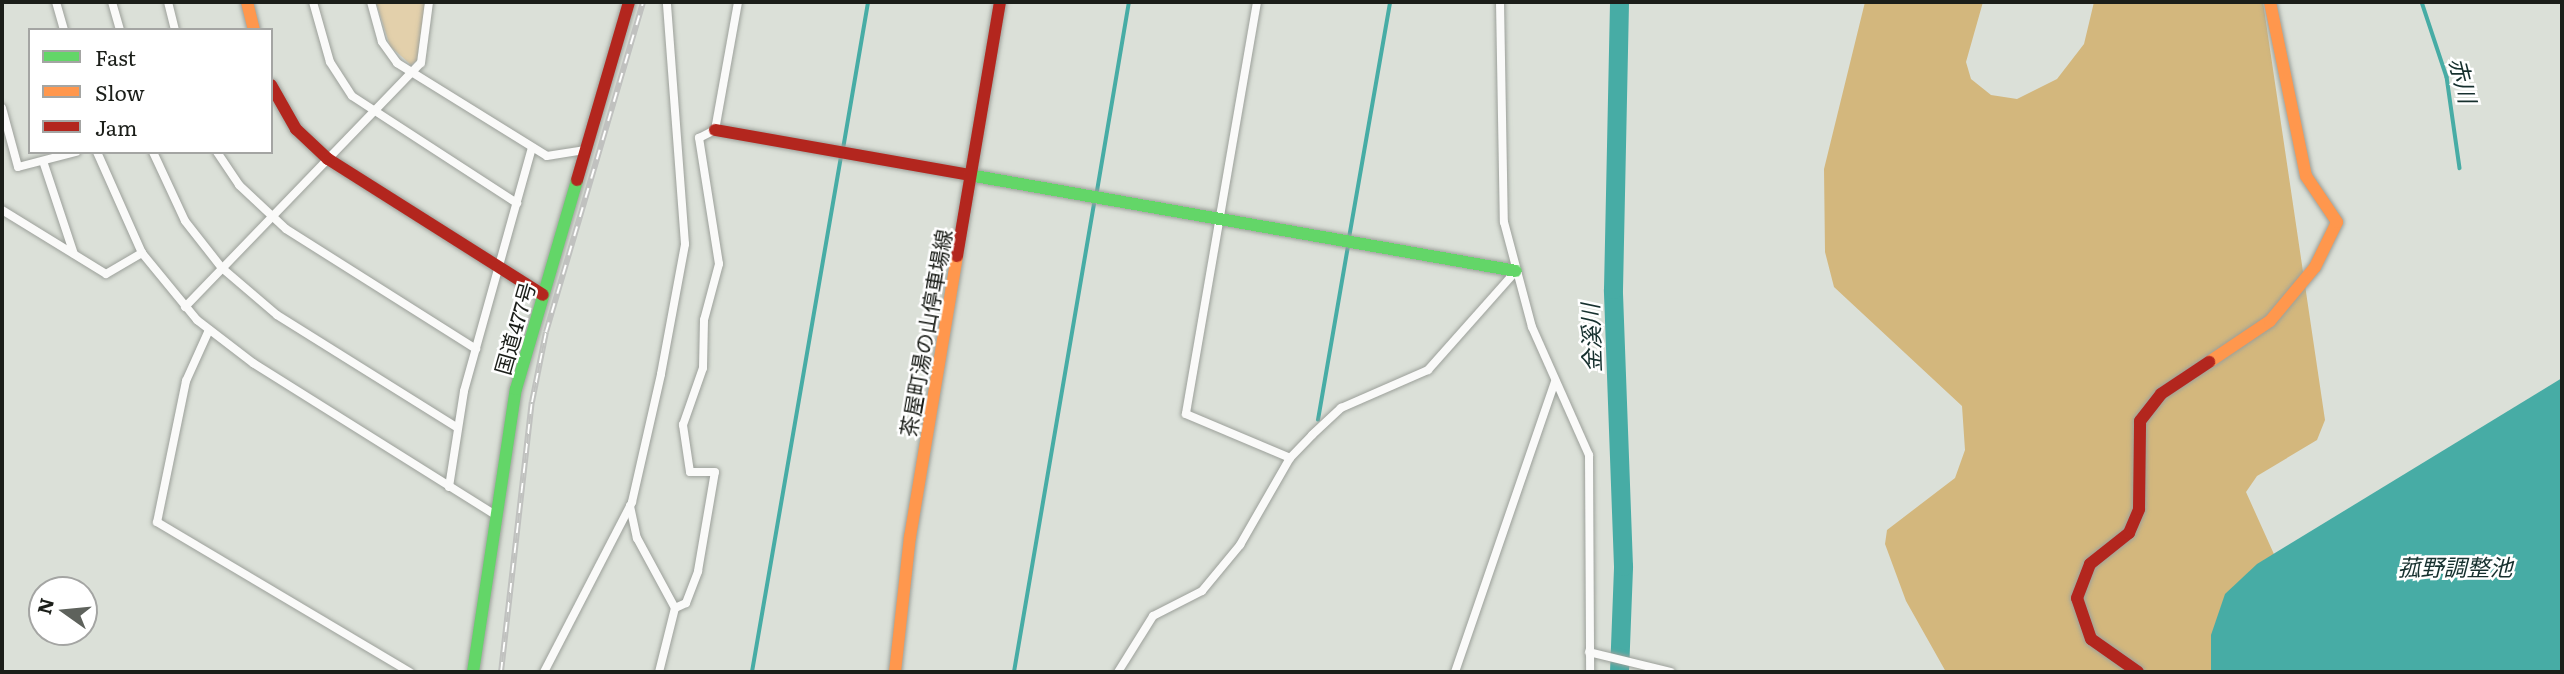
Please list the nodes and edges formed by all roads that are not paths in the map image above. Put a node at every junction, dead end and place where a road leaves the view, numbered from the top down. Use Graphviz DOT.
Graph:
graph roads {
  1 [pos="56,2"];
  2 [pos="112,2"];
  3 [pos="168,2"];
  4 [pos="247,2"];
  5 [pos="313,2"];
  6 [pos="371,2"];
  7 [pos="429,2"];
  8 [pos="629,2"];
  9 [pos="667,2"];
  10 [pos="738,2"];
  11 [pos="1000,2"];
  12 [pos="1257,2"];
  13 [pos="1500,2"];
  14 [pos="2270,2"];
  15 [pos="63,28"];
  16 [pos="119,28"];
  17 [pos="175,28"];
  18 [pos="254,28"];
  19 [pos="411,72"];
  20 [pos="273,89"];
  21 [pos="2,108"];
  22 [pos="372,113"];
  23 [pos="715,130"];
  24 [pos="532,147"];
  25 [pos="586,150"];
  26 [pos="69,154"];
  27 [pos="98,154"];
  28 [pos="154,154"];
  29 [pos="219,154"];
  30 [pos="328,159"];
  31 [pos="43,161"];
  32 [pos="971,177"];
  33 [pos="517,204"];
  34 [pos="2,210"];
  35 [pos="271,217"];
  36 [pos="1219,220"];
  37 [pos="142,253"];
  38 [pos="74,254"];
  39 [pos="222,268"];
  40 [pos="498,268"];
  41 [pos="1516,271"];
  42 [pos="543,295"];
  43 [pos="185,307"];
  44 [pos="209,330"];
  45 [pos="476,349"];
  46 [pos="1555,381"];
  47 [pos="458,428"];
  48 [pos="1290,458"];
  49 [pos="449,487"];
  50 [pos="630,506"];
  51 [pos="495,515"];
  52 [pos="675,608"];
  53 [pos="1592,653"];
  54 [pos="410,672"];
  55 [pos="473,672"];
  56 [pos="544,672"];
  57 [pos="659,672"];
  58 [pos="895,672"];
  59 [pos="1118,672"];
  60 [pos="1455,672"];
  61 [pos="1590,672"];
  62 [pos="1671,672"];
  63 [pos="2138,672"];
  1 -- 15 [label="street"];
  2 -- 16 [label="street"];
  3 -- 17 [label="street"];
  4 -- 18 [label="main road"];
  5 -- 22 [label="street"];
  6 -- 19 [label="street"];
  7 -- 19 [label="street"];
  8 -- 25 [label="main road, 国道477号"];
  9 -- 50 [label="street"];
  10 -- 23 [label="street"];
  11 -- 32 [label="main road, 茶屋町湯の山停車場線"];
  12 -- 36 [label="street"];
  13 -- 41 [label="street"];
  14 -- 63 [label="main road"];
  19 -- 22 [label="street"];
  19 -- 24 [label="street"];
  20 -- 30 [label="main road"];
  21 -- 31 [label="street"];
  22 -- 30 [label="street"];
  22 -- 33 [label="street"];
  23 -- 32 [label="main road"];
  23 -- 52 [label="street"];
  24 -- 25 [label="street"];
  24 -- 33 [label="street"];
  25 -- 42 [label="main road, 国道477号"];
  26 -- 31 [label="street"];
  27 -- 37 [label="street"];
  28 -- 39 [label="street"];
  29 -- 35 [label="street"];
  30 -- 35 [label="street"];
  30 -- 40 [label="main road"];
  31 -- 38 [label="street"];
  32 -- 36 [label="main road"];
  32 -- 58 [label="main road, 茶屋町湯の山停車場線"];
  33 -- 40 [label="street"];
  34 -- 38 [label="street"];
  35 -- 39 [label="street"];
  35 -- 45 [label="street"];
  36 -- 41 [label="main road"];
  36 -- 48 [label="street"];
  37 -- 38 [label="street"];
  37 -- 43 [label="street"];
  39 -- 43 [label="street"];
  39 -- 47 [label="street"];
  40 -- 42 [label="main road"];
  40 -- 45 [label="street"];
  41 -- 46 [label="street"];
  41 -- 48 [label="street"];
  42 -- 51 [label="main road, 国道477号"];
  43 -- 44 [label="street"];
  44 -- 49 [label="street"];
  44 -- 54 [label="street"];
  45 -- 47 [label="street"];
  46 -- 53 [label="street"];
  46 -- 60 [label="street"];
  47 -- 49 [label="street"];
  48 -- 59 [label="street"];
  49 -- 51 [label="street"];
  50 -- 52 [label="street"];
  50 -- 56 [label="street"];
  51 -- 55 [label="main road, 国道477号"];
  52 -- 57 [label="street"];
  53 -- 61 [label="street"];
  53 -- 62 [label="street"];
}
